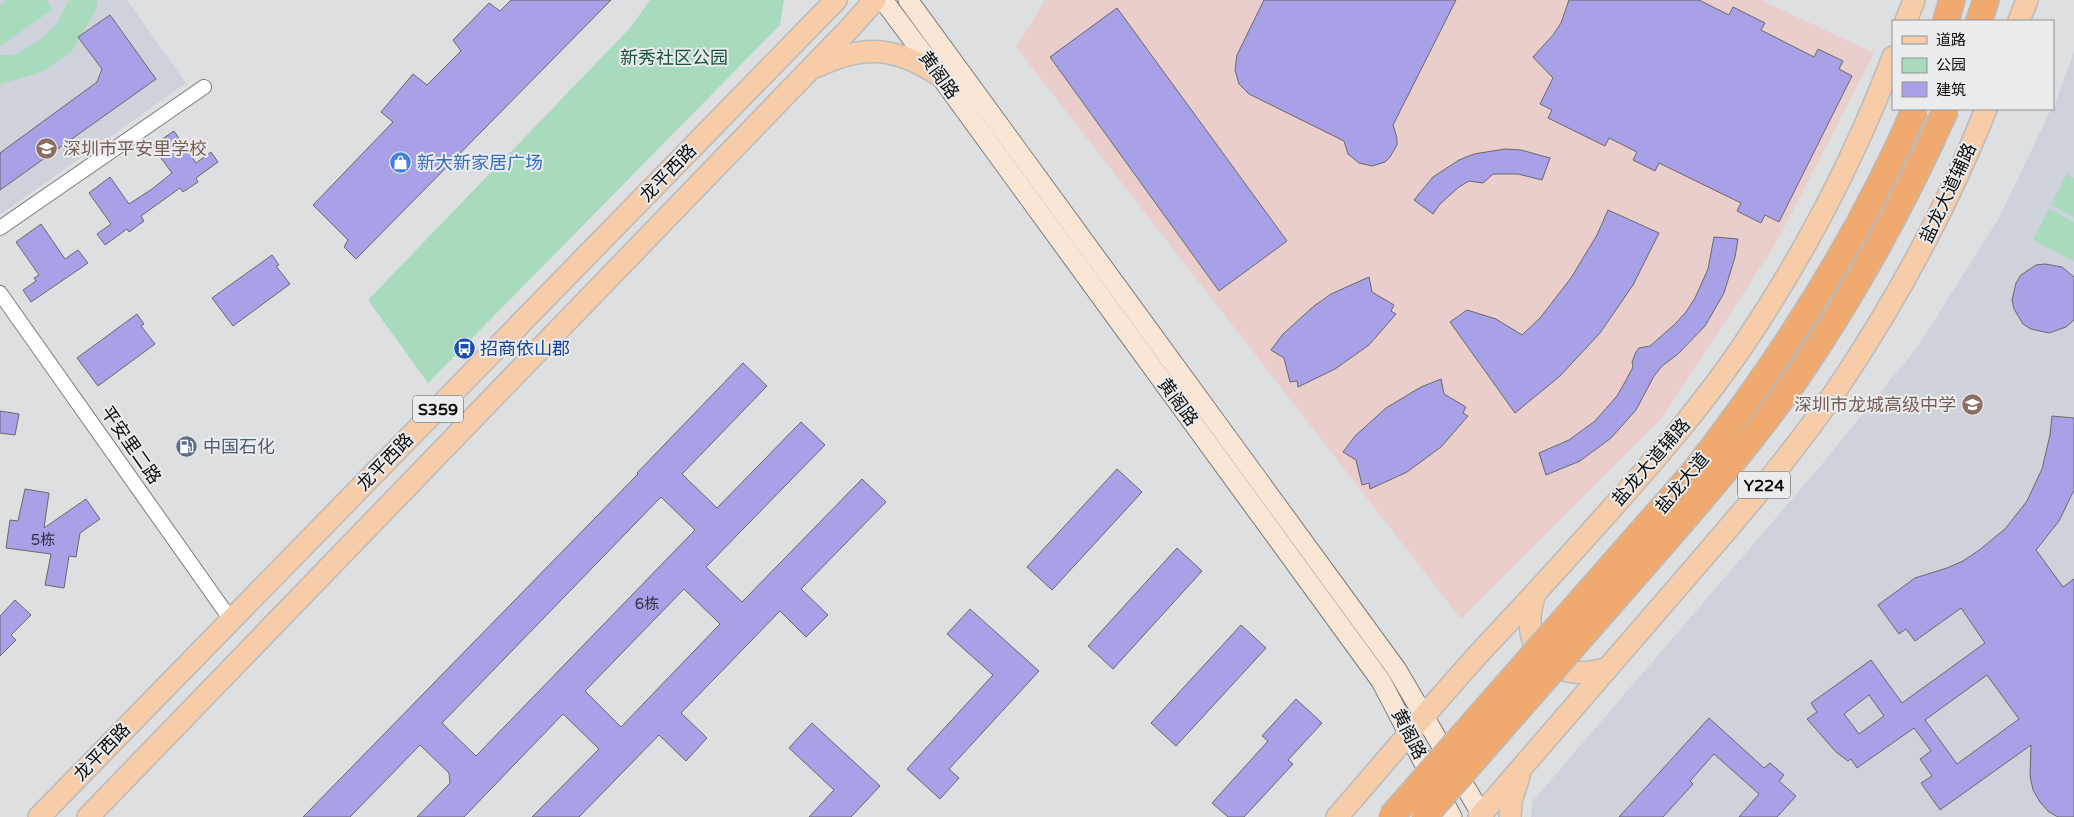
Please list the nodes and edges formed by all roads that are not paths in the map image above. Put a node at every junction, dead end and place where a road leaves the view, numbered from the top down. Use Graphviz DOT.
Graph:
graph roads {
  1 [pos="813,0"];
  2 [pos="836,0"];
  3 [pos="875,0"];
  4 [pos="883,0"];
  5 [pos="908,0"];
  6 [pos="1914,0"];
  7 [pos="1952,0"];
  8 [pos="1986,0"];
  9 [pos="2026,0"];
  10 [pos="1906,20"];
  11 [pos="1946,20"];
  12 [pos="1979,20"];
  13 [pos="2019,20"];
  14 [pos="800,38"];
  15 [pos="1892,58"];
  16 [pos="811,69"];
  17 [pos="940,76"];
  18 [pos="204,87"];
  19 [pos="1915,110"];
  20 [pos="1946,110"];
  21 [pos="1986,110"];
  22 [pos="675,166"];
  23 [pos="696,187"];
  24 [pos="0,228"];
  25 [pos="0,293"];
  26 [pos="289,561"];
  27 [pos="313,584"];
  28 [pos="1536,594"];
  29 [pos="231,620"];
  30 [pos="1608,668"];
  31 [pos="1424,717"];
  32 [pos="1410,734"];
  33 [pos="1523,766"];
  34 [pos="1481,816"];
  35 [pos="39,817"];
  36 [pos="88,817"];
  37 [pos="1337,817"];
  38 [pos="1391,817"];
  39 [pos="1424,817"];
  40 [pos="1452,817"];
  41 [pos="1510,817"];
  1 -- 14 [label="main road"];
  2 -- 14 [label="main road, 龙平西路 / S359"];
  3 -- 16 [label="main road, 龙平西路 / S359"];
  4 -- 17 [label="main road, 黄阁路"];
  5 -- 31 [label="main road, 黄阁路"];
  6 -- 10 [label="main road"];
  7 -- 11 [label="highway"];
  8 -- 12 [label="highway"];
  9 -- 13 [label="main road"];
  14 -- 22 [label="main road, 龙平西路 / S359"];
  15 -- 28 [label="main road, 盐龙大道辅路"];
  16 -- 17 [label="main road"];
  16 -- 23 [label="main road, 龙平西路 / S359"];
  17 -- 32 [label="main road, 黄阁路"];
  18 -- 24 [label="street"];
  19 -- 38 [label="highway, 盐龙大道, bridge"];
  20 -- 39 [label="highway, 盐龙大道, bridge"];
  21 -- 30 [label="main road, 盐龙大道辅路 / Y224"];
  22 -- 23 [label="main road"];
  22 -- 26 [label="main road, 龙平西路 / S359"];
  23 -- 27 [label="main road, 龙平西路 / S359"];
  25 -- 29 [label="street, 平安里二路"];
  26 -- 27 [label="main road"];
  26 -- 29 [label="main road, 龙平西路 / S359"];
  27 -- 36 [label="main road, 龙平西路 / S359"];
  28 -- 30 [label="main road"];
  28 -- 31 [label="main road, 盐龙大道辅路"];
  29 -- 35 [label="main road, 龙平西路 / S359"];
  30 -- 33 [label="main road, 盐龙大道辅路 / Y224"];
  31 -- 32 [label="main road, 盐龙大道辅路"];
  31 -- 34 [label="main road, 黄阁路"];
  32 -- 37 [label="main road, 盐龙大道辅路"];
  32 -- 40 [label="main road, 黄阁路"];
  33 -- 34 [label="main road, 盐龙大道辅路 / Y224"];
  33 -- 41 [label="main road"];
}
